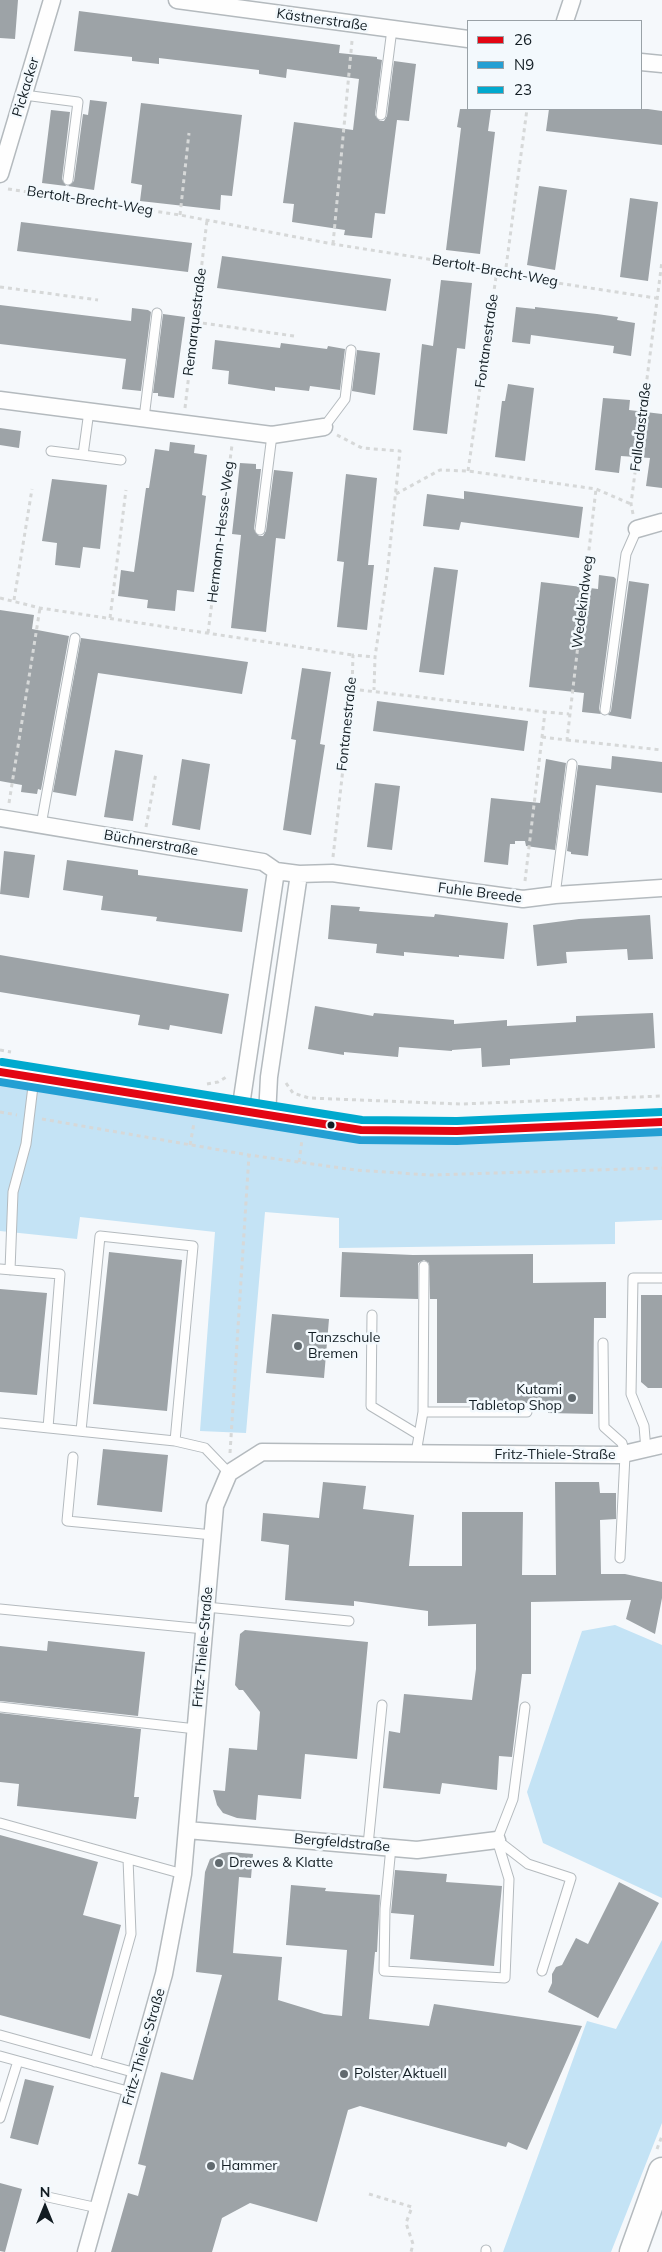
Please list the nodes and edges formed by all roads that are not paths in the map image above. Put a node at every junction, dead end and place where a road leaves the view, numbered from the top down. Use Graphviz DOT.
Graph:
graph roads {
  1 [pos="52,0"];
  2 [pos="176,0"];
  3 [pos="572,0"];
  4 [pos="565,20"];
  5 [pos="392,29"];
  6 [pos="467,39"];
  7 [pos="642,62"];
  8 [pos="662,64"];
  9 [pos="24,95"];
  10 [pos="381,115"];
  11 [pos="0,174"];
  12 [pos="68,180"];
  13 [pos="157,313"];
  14 [pos="351,350"];
  15 [pos="0,400"];
  16 [pos="89,412"];
  17 [pos="144,418"];
  18 [pos="324,428"];
  19 [pos="272,435"];
  20 [pos="51,451"];
  21 [pos="83,455"];
  22 [pos="122,460"];
  23 [pos="662,522"];
  24 [pos="637,529"];
  25 [pos="260,530"];
  26 [pos="75,638"];
  27 [pos="606,710"];
  28 [pos="572,764"];
  29 [pos="3,819"];
  30 [pos="42,825"];
  31 [pos="276,871"];
  32 [pos="299,874"];
  33 [pos="662,888"];
  34 [pos="555,895"];
  35 [pos="0,1072"];
  36 [pos="34,1077"];
  37 [pos="240,1112"];
  38 [pos="267,1116"];
  39 [pos="662,1122"];
  40 [pos="424,1266"];
  41 [pos="0,1269"];
  42 [pos="10,1270"];
  43 [pos="662,1278"];
  44 [pos="372,1315"];
  45 [pos="603,1343"];
  46 [pos="423,1412"];
  47 [pos="527,1412"];
  48 [pos="0,1423"];
  49 [pos="48,1428"];
  50 [pos="81,1431"];
  51 [pos="419,1435"];
  52 [pos="174,1441"];
  53 [pos="662,1445"];
  54 [pos="646,1450"];
  55 [pos="416,1453"];
  56 [pos="624,1455"];
  57 [pos="73,1456"];
  58 [pos="229,1473"];
  59 [pos="213,1535"];
  60 [pos="620,1558"];
  61 [pos="206,1607"];
  62 [pos="0,1608"];
  63 [pos="349,1621"];
  64 [pos="204,1629"];
  65 [pos="382,1705"];
  66 [pos="525,1706"];
  67 [pos="0,1707"];
  68 [pos="196,1729"];
  69 [pos="0,1823"];
  70 [pos="187,1830"];
  71 [pos="497,1840"];
  72 [pos="368,1845"];
  73 [pos="391,1847"];
  74 [pos="128,1859"];
  75 [pos="183,1874"];
  76 [pos="542,1971"];
  77 [pos="0,2035"];
  78 [pos="0,2056"];
  79 [pos="18,2061"];
  80 [pos="95,2062"];
  81 [pos="136,2074"];
  82 [pos="131,2092"];
  83 [pos="0,2118"];
  84 [pos="662,2171"];
  85 [pos="48,2197"];
  86 [pos="98,2208"];
  87 [pos="86,2252"];
  88 [pos="633,2252"];
  1 -- 9 [label="street, Pickacker"];
  2 -- 5 [label="street, Kästnerstraße"];
  3 -- 4 [label="street"];
  5 -- 6 [label="street, Kästnerstraße"];
  5 -- 10 [label="lane"];
  7 -- 8 [label="street"];
  9 -- 11 [label="street, Pickacker"];
  9 -- 12 [label="lane"];
  13 -- 17 [label="lane"];
  14 -- 18 [label="lane"];
  15 -- 16 [label="street"];
  16 -- 17 [label="street"];
  16 -- 21 [label="lane"];
  17 -- 19 [label="street"];
  18 -- 19 [label="street"];
  19 -- 25 [label="lane"];
  20 -- 21 [label="lane"];
  21 -- 22 [label="lane"];
  23 -- 24 [label="street"];
  24 -- 27 [label="lane"];
  26 -- 30 [label="lane"];
  28 -- 34 [label="lane"];
  29 -- 30 [label="street, Büchnerstraße"];
  30 -- 31 [label="street, Büchnerstraße"];
  31 -- 32 [label="street, Büchnerstraße"];
  31 -- 37 [label="street"];
  32 -- 34 [label="street, Fuhle Breede"];
  32 -- 38 [label="street"];
  33 -- 34 [label="street, Fuhle Breede"];
  35 -- 36 [label="street"];
  36 -- 37 [label="street"];
  36 -- 42 [label="lane"];
  37 -- 38 [label="street"];
  38 -- 39 [label="street"];
  40 -- 46 [label="lane"];
  41 -- 42 [label="lane"];
  42 -- 49 [label="lane"];
  43 -- 54 [label="lane"];
  44 -- 51 [label="lane"];
  45 -- 56 [label="lane"];
  46 -- 47 [label="lane"];
  46 -- 51 [label="lane"];
  48 -- 49 [label="lane"];
  49 -- 50 [label="lane"];
  50 -- 52 [label="lane"];
  50 -- 52 [label="lane"];
  51 -- 55 [label="lane"];
  52 -- 58 [label="lane"];
  53 -- 54 [label="street, Fritz-Thiele-Straße"];
  54 -- 56 [label="street, Fritz-Thiele-Straße"];
  55 -- 56 [label="street, Fritz-Thiele-Straße"];
  55 -- 58 [label="street, Fritz-Thiele-Straße"];
  56 -- 60 [label="lane"];
  57 -- 59 [label="lane"];
  58 -- 59 [label="street, Fritz-Thiele-Straße"];
  59 -- 61 [label="street, Fritz-Thiele-Straße"];
  61 -- 63 [label="lane"];
  61 -- 64 [label="street, Fritz-Thiele-Straße"];
  62 -- 64 [label="lane"];
  64 -- 68 [label="street, Fritz-Thiele-Straße"];
  65 -- 72 [label="lane"];
  66 -- 71 [label="lane"];
  67 -- 68 [label="lane"];
  68 -- 70 [label="street, Fritz-Thiele-Straße"];
  69 -- 74 [label="lane"];
  70 -- 72 [label="street, Bergfeldstraße"];
  70 -- 75 [label="street, Fritz-Thiele-Straße"];
  71 -- 73 [label="street, Bergfeldstraße"];
  71 -- 73 [label="lane"];
  71 -- 76 [label="lane"];
  72 -- 73 [label="street, Bergfeldstraße"];
  74 -- 75 [label="lane"];
  74 -- 80 [label="lane"];
  75 -- 81 [label="street, Fritz-Thiele-Straße"];
  77 -- 80 [label="lane"];
  78 -- 79 [label="lane"];
  79 -- 82 [label="lane"];
  79 -- 83 [label="lane"];
  80 -- 81 [label="lane"];
  81 -- 82 [label="street, Fritz-Thiele-Straße"];
  82 -- 86 [label="street, Fritz-Thiele-Straße"];
  84 -- 88 [label="main road"];
  85 -- 86 [label="lane"];
  86 -- 87 [label="street, Fritz-Thiele-Straße"];
}
